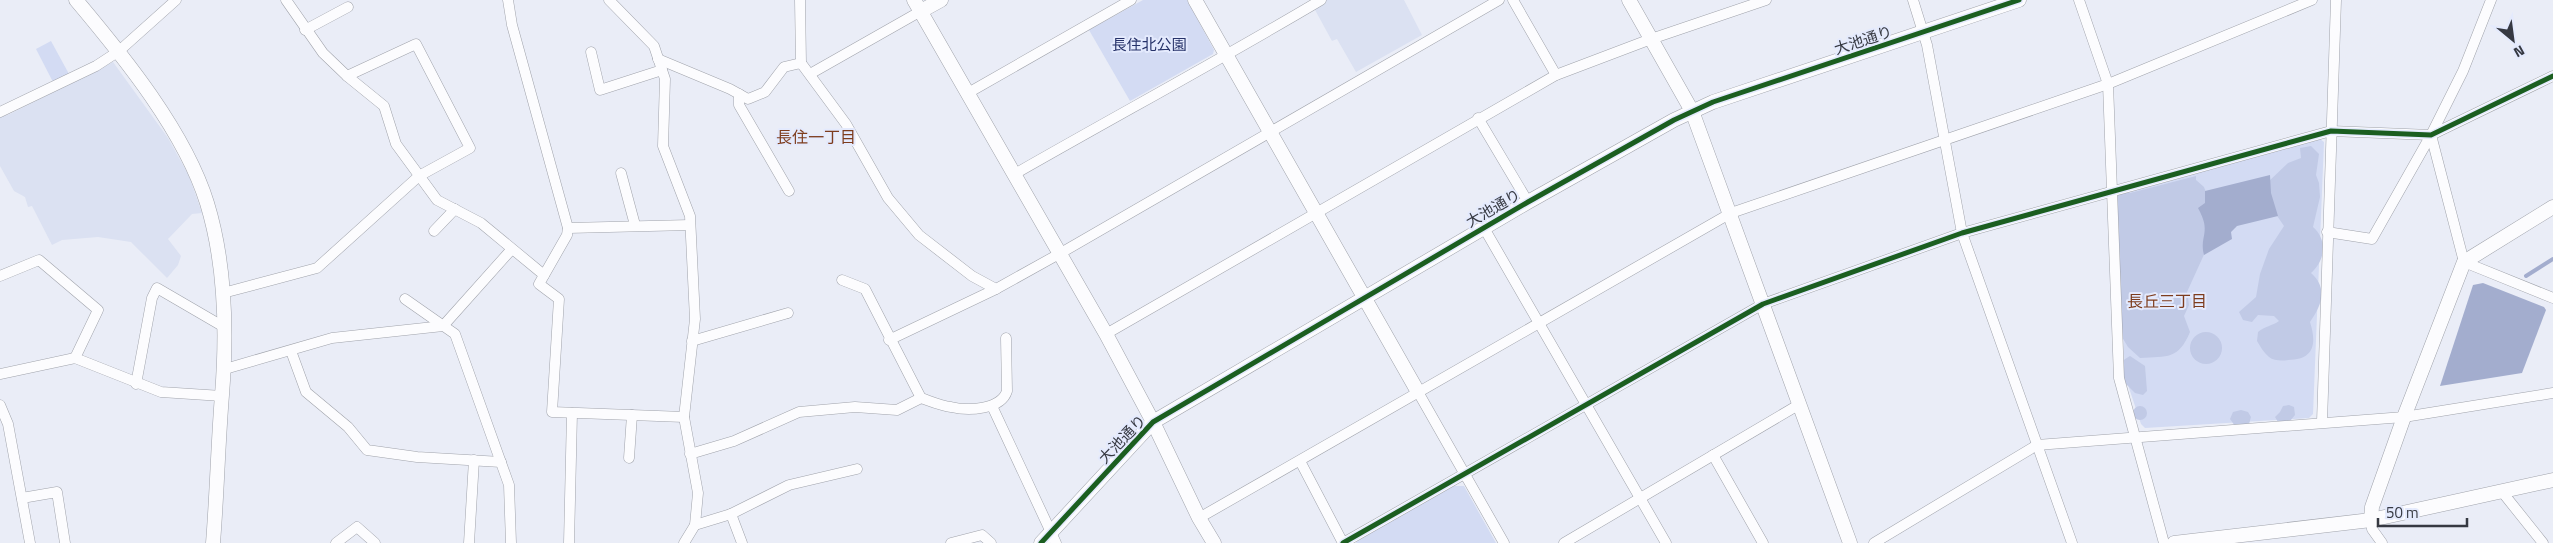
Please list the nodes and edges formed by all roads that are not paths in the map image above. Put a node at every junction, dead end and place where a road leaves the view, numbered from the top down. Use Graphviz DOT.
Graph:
graph roads {
  1 [pos="76,0"];
  2 [pos="176,0"];
  3 [pos="286,0"];
  4 [pos="508,0"];
  5 [pos="609,0"];
  6 [pos="800,0"];
  7 [pos="941,0"];
  8 [pos="1131,0"];
  9 [pos="1195,0"];
  10 [pos="1321,0"];
  11 [pos="1499,0"];
  12 [pos="1513,0"];
  13 [pos="1629,0"];
  14 [pos="1766,0"];
  15 [pos="1913,0"];
  16 [pos="2019,0"];
  17 [pos="2079,0"];
  18 [pos="2312,0"];
  19 [pos="2336,0"];
  20 [pos="2490,0"];
  21 [pos="918,6"];
  22 [pos="348,8"];
  23 [pos="305,30"];
  24 [pos="1924,34"];
  25 [pos="1651,39"];
  26 [pos="119,51"];
  27 [pos="591,52"];
  28 [pos="1228,56"];
  29 [pos="658,59"];
  30 [pos="801,62"];
  31 [pos="662,70"];
  32 [pos="810,74"];
  33 [pos="1556,75"];
  34 [pos="347,76"];
  35 [pos="2553,76"];
  36 [pos="2108,84"];
  37 [pos="968,93"];
  38 [pos="739,94"];
  39 [pos="1692,111"];
  40 [pos="0,112"];
  41 [pos="1478,118"];
  42 [pos="2331,131"];
  43 [pos="1269,134"];
  44 [pos="2431,135"];
  45 [pos="1944,139"];
  46 [pos="621,172"];
  47 [pos="1013,175"];
  48 [pos="419,176"];
  49 [pos="789,191"];
  50 [pos="2112,191"];
  51 [pos="1528,202"];
  52 [pos="2553,207"];
  53 [pos="455,209"];
  54 [pos="1315,213"];
  55 [pos="1731,213"];
  56 [pos="635,225"];
  57 [pos="690,225"];
  58 [pos="568,228"];
  59 [pos="1484,228"];
  60 [pos="434,231"];
  61 [pos="2327,232"];
  62 [pos="1962,233"];
  63 [pos="511,250"];
  64 [pos="1059,254"];
  65 [pos="2464,262"];
  66 [pos="544,275"];
  67 [pos="0,276"];
  68 [pos="842,280"];
  69 [pos="996,289"];
  70 [pos="223,293"];
  71 [pos="1364,298"];
  72 [pos="2553,298"];
  73 [pos="405,300"];
  74 [pos="1763,304"];
  75 [pos="788,313"];
  76 [pos="1539,323"];
  77 [pos="443,326"];
  78 [pos="224,327"];
  79 [pos="1106,334"];
  80 [pos="1006,338"];
  81 [pos="889,340"];
  82 [pos="692,341"];
  83 [pos="291,351"];
  84 [pos="75,358"];
  85 [pos="225,369"];
  86 [pos="0,374"];
  87 [pos="136,384"];
  88 [pos="1418,392"];
  89 [pos="2553,393"];
  90 [pos="222,396"];
  91 [pos="921,398"];
  92 [pos="1800,404"];
  93 [pos="0,405"];
  94 [pos="1586,405"];
  95 [pos="992,406"];
  96 [pos="572,413"];
  97 [pos="632,415"];
  98 [pos="2404,417"];
  99 [pos="684,418"];
  100 [pos="1153,422"];
  101 [pos="2322,422"];
  102 [pos="2136,436"];
  103 [pos="2037,445"];
  104 [pos="690,454"];
  105 [pos="1713,455"];
  106 [pos="629,458"];
  107 [pos="474,460"];
  108 [pos="1300,461"];
  109 [pos="501,462"];
  110 [pos="857,469"];
  111 [pos="1464,474"];
  112 [pos="2553,480"];
  113 [pos="2503,493"];
  114 [pos="22,498"];
  115 [pos="1640,498"];
  116 [pos="731,514"];
  117 [pos="1199,518"];
  118 [pos="2371,520"];
  119 [pos="696,525"];
  120 [pos="1053,538"];
  121 [pos="30,543"];
  122 [pos="64,543"];
  123 [pos="213,543"];
  124 [pos="336,543"];
  125 [pos="375,543"];
  126 [pos="470,543"];
  127 [pos="511,543"];
  128 [pos="569,543"];
  129 [pos="684,543"];
  130 [pos="742,543"];
  131 [pos="951,543"];
  132 [pos="991,543"];
  133 [pos="1041,543"];
  134 [pos="1214,543"];
  135 [pos="1343,543"];
  136 [pos="1504,543"];
  137 [pos="1564,543"];
  138 [pos="1666,543"];
  139 [pos="1763,543"];
  140 [pos="1850,543"];
  141 [pos="1874,543"];
  142 [pos="2072,543"];
  143 [pos="2164,543"];
  144 [pos="2174,543"];
  145 [pos="2382,543"];
  146 [pos="2543,543"];
  1 -- 26 [label="street"];
  2 -- 26 [label="street"];
  3 -- 23 [label="street"];
  4 -- 58 [label="street"];
  5 -- 29 [label="street"];
  6 -- 30 [label="street"];
  7 -- 21 [label="street"];
  8 -- 37 [label="street"];
  9 -- 28 [label="street"];
  10 -- 28 [label="street"];
  11 -- 43 [label="street"];
  12 -- 33 [label="street"];
  13 -- 25 [label="street"];
  14 -- 25 [label="street"];
  15 -- 24 [label="street"];
  16 -- 24 [label="street, 大池通り"];
  17 -- 36 [label="street"];
  18 -- 36 [label="street"];
  19 -- 42 [label="street"];
  20 -- 44 [label="street"];
  21 -- 32 [label="street"];
  21 -- 37 [label="street"];
  22 -- 23 [label="street"];
  23 -- 34 [label="street"];
  24 -- 39 [label="street, 大池通り"];
  24 -- 45 [label="street"];
  25 -- 33 [label="street"];
  25 -- 39 [label="street"];
  26 -- 40 [label="street"];
  26 -- 70 [label="street"];
  27 -- 31 [label="street"];
  28 -- 43 [label="street"];
  28 -- 47 [label="street"];
  29 -- 31 [label="street"];
  29 -- 38 [label="street"];
  30 -- 32 [label="street"];
  30 -- 38 [label="street"];
  31 -- 57 [label="street"];
  32 -- 69 [label="street"];
  33 -- 41 [label="street"];
  34 -- 48 [label="street"];
  34 -- 48 [label="street"];
  35 -- 44 [label="street"];
  36 -- 45 [label="street"];
  36 -- 50 [label="street"];
  37 -- 47 [label="street"];
  38 -- 49 [label="street"];
  39 -- 51 [label="street, 大池通り"];
  39 -- 55 [label="street"];
  41 -- 51 [label="street"];
  41 -- 54 [label="street"];
  42 -- 44 [label="street"];
  42 -- 50 [label="street"];
  42 -- 61 [label="street"];
  43 -- 54 [label="street"];
  43 -- 64 [label="street"];
  44 -- 61 [label="street"];
  44 -- 65 [label="street"];
  45 -- 55 [label="street"];
  45 -- 62 [label="street"];
  46 -- 56 [label="street"];
  47 -- 64 [label="street"];
  48 -- 53 [label="street"];
  48 -- 70 [label="street"];
  50 -- 62 [label="street"];
  50 -- 102 [label="street"];
  51 -- 59 [label="street, 大池通り"];
  52 -- 65 [label="street"];
  53 -- 60 [label="street"];
  53 -- 63 [label="street"];
  54 -- 71 [label="street"];
  54 -- 79 [label="street"];
  55 -- 74 [label="street"];
  55 -- 76 [label="street"];
  56 -- 57 [label="street"];
  56 -- 58 [label="street"];
  57 -- 82 [label="street"];
  58 -- 66 [label="street"];
  59 -- 71 [label="street, 大池通り"];
  59 -- 76 [label="street"];
  61 -- 101 [label="street"];
  62 -- 74 [label="street"];
  62 -- 103 [label="street"];
  63 -- 66 [label="street"];
  63 -- 77 [label="street"];
  64 -- 69 [label="street"];
  64 -- 79 [label="street"];
  65 -- 72 [label="street"];
  65 -- 98 [label="street"];
  66 -- 96 [label="street"];
  67 -- 84 [label="street"];
  68 -- 81 [label="street"];
  69 -- 81 [label="street"];
  70 -- 78 [label="street"];
  71 -- 88 [label="street"];
  71 -- 100 [label="street, 大池通り"];
  73 -- 77 [label="street"];
  74 -- 92 [label="street"];
  74 -- 94 [label="street"];
  75 -- 82 [label="street"];
  76 -- 88 [label="street"];
  76 -- 94 [label="street"];
  77 -- 83 [label="street"];
  77 -- 109 [label="street"];
  78 -- 85 [label="street"];
  78 -- 87 [label="street"];
  79 -- 100 [label="street"];
  80 -- 95 [label="street"];
  81 -- 91 [label="street"];
  82 -- 99 [label="street"];
  83 -- 85 [label="street"];
  83 -- 107 [label="street"];
  84 -- 86 [label="street"];
  84 -- 87 [label="street"];
  85 -- 90 [label="street"];
  87 -- 90 [label="street"];
  88 -- 108 [label="street"];
  88 -- 111 [label="street"];
  89 -- 98 [label="street"];
  90 -- 123 [label="street"];
  91 -- 95 [label="street"];
  91 -- 104 [label="street"];
  92 -- 105 [label="street"];
  92 -- 140 [label="street"];
  93 -- 114 [label="street"];
  94 -- 111 [label="street"];
  94 -- 115 [label="street"];
  95 -- 120 [label="street"];
  96 -- 97 [label="street"];
  96 -- 128 [label="street"];
  97 -- 99 [label="street"];
  97 -- 106 [label="street"];
  98 -- 101 [label="street"];
  98 -- 118 [label="street"];
  99 -- 104 [label="street"];
  100 -- 117 [label="street"];
  100 -- 120 [label="street, 大池通り"];
  101 -- 102 [label="street"];
  102 -- 103 [label="street"];
  102 -- 143 [label="street"];
  103 -- 141 [label="street"];
  103 -- 142 [label="street"];
  104 -- 119 [label="street"];
  105 -- 115 [label="street"];
  105 -- 139 [label="street"];
  107 -- 109 [label="street"];
  107 -- 126 [label="street"];
  108 -- 117 [label="street"];
  108 -- 135 [label="street"];
  109 -- 127 [label="street"];
  110 -- 116 [label="street"];
  111 -- 135 [label="street"];
  111 -- 136 [label="street"];
  112 -- 113 [label="street"];
  113 -- 118 [label="street"];
  113 -- 146 [label="street"];
  114 -- 121 [label="street"];
  114 -- 122 [label="street"];
  115 -- 137 [label="street"];
  115 -- 138 [label="street"];
  116 -- 119 [label="street"];
  116 -- 130 [label="street"];
  117 -- 134 [label="street"];
  118 -- 144 [label="street"];
  118 -- 145 [label="street"];
  119 -- 129 [label="street"];
  120 -- 133 [label="street, 大池通り"];
  124 -- 125 [label="street"];
  131 -- 132 [label="street"];
}
